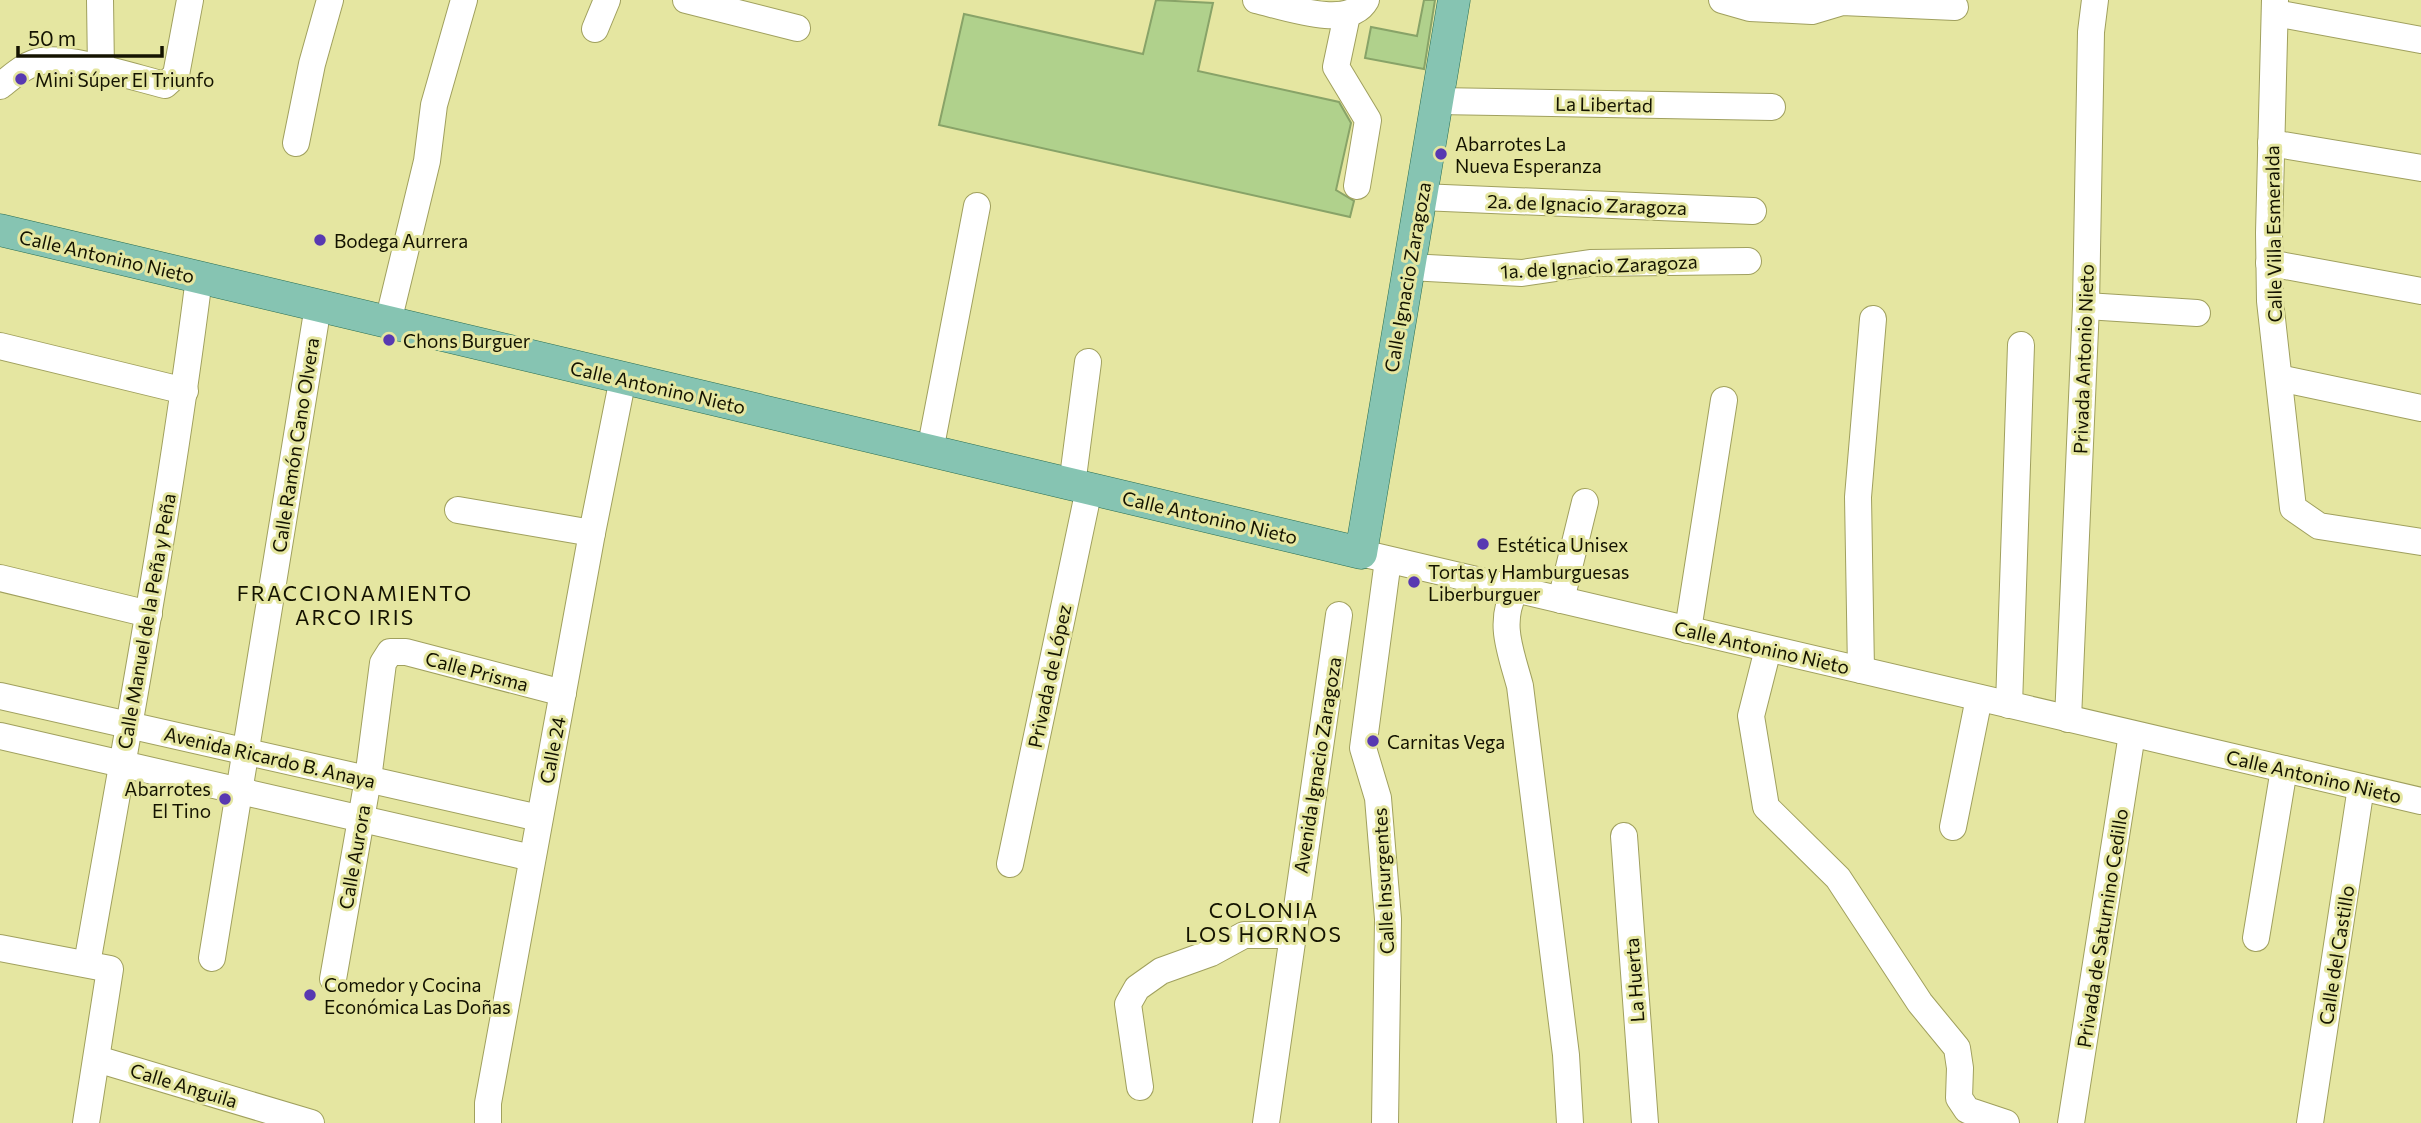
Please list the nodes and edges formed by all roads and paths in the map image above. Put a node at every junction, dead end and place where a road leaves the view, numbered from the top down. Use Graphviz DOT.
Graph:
graph roads {
  1 [pos="100,0"];
  2 [pos="190,0"];
  3 [pos="330,0"];
  4 [pos="464,0"];
  5 [pos="607,0"];
  6 [pos="686,0"];
  7 [pos="1256,0"];
  8 [pos="1454,0"];
  9 [pos="1722,0"];
  10 [pos="2095,0"];
  11 [pos="1842,1"];
  12 [pos="1955,7"];
  13 [pos="2275,7"];
  14 [pos="1356,8"];
  15 [pos="797,28"];
  16 [pos="595,29"];
  17 [pos="2421,40"];
  18 [pos="101,70"];
  19 [pos="0,86"];
  20 [pos="1437,101"];
  21 [pos="1772,107"];
  22 [pos="296,143"];
  23 [pos="2271,143"];
  24 [pos="2421,168"];
  25 [pos="1357,186"];
  26 [pos="1420,197"];
  27 [pos="977,206"];
  28 [pos="1753,211"];
  29 [pos="0,230"];
  30 [pos="1748,261"];
  31 [pos="2269,263"];
  32 [pos="1409,267"];
  33 [pos="199,278"];
  34 [pos="2421,291"];
  35 [pos="318,306"];
  36 [pos="2087,306"];
  37 [pos="2197,313"];
  38 [pos="1873,319"];
  39 [pos="388,323"];
  40 [pos="2021,345"];
  41 [pos="0,346"];
  42 [pos="1088,362"];
  43 [pos="623,378"];
  44 [pos="2279,378"];
  45 [pos="185,391"];
  46 [pos="1724,400"];
  47 [pos="2421,408"];
  48 [pos="930,451"];
  49 [pos="1080,487"];
  50 [pos="1585,502"];
  51 [pos="458,510"];
  52 [pos="1696,521"];
  53 [pos="592,533"];
  54 [pos="2421,542"];
  55 [pos="1375,556"];
  56 [pos="1,579"];
  57 [pos="1516,589"];
  58 [pos="1561,600"];
  59 [pos="149,614"];
  60 [pos="1339,615"];
  61 [pos="1684,629"];
  62 [pos="1768,649"];
  63 [pos="390,652"];
  64 [pos="1861,670"];
  65 [pos="563,693"];
  66 [pos="0,696"];
  67 [pos="1979,698"];
  68 [pos="2009,705"];
  69 [pos="2068,719"];
  70 [pos="130,725"];
  71 [pos="2132,734"];
  72 [pos="0,736"];
  73 [pos="1363,748"];
  74 [pos="246,751"];
  75 [pos="1320,754"];
  76 [pos="122,764"];
  77 [pos="2284,769"];
  78 [pos="368,779"];
  79 [pos="2361,788"];
  80 [pos="240,791"];
  81 [pos="2421,801"];
  82 [pos="539,818"];
  83 [pos="361,819"];
  84 [pos="1953,827"];
  85 [pos="1624,836"];
  86 [pos="532,858"];
  87 [pos="1010,864"];
  88 [pos="1291,935"];
  89 [pos="2256,938"];
  90 [pos="0,948"];
  91 [pos="212,958"];
  92 [pos="99,966"];
  93 [pos="333,979"];
  94 [pos="97,1059"];
  95 [pos="1140,1087"];
  96 [pos="86,1123"];
  97 [pos="311,1123"];
  98 [pos="488,1123"];
  99 [pos="1266,1123"];
  100 [pos="1385,1123"];
  101 [pos="1570,1123"];
  102 [pos="1645,1123"];
  103 [pos="2006,1123"];
  104 [pos="2071,1123"];
  105 [pos="2310,1123"];
  1 -- 18 [label="street"];
  2 -- 18 [label="street"];
  3 -- 22 [label="street"];
  4 -- 39 [label="street"];
  5 -- 16 [label="street"];
  6 -- 15 [label="street"];
  7 -- 14 [label="street"];
  8 -- 20 [label="main road, Calle Ignacio Zaragoza"];
  9 -- 11 [label="street"];
  10 -- 36 [label="street, Privada Antonio Nieto"];
  11 -- 12 [label="street"];
  13 -- 17 [label="street"];
  13 -- 23 [label="street, Calle Villa Esmeralda"];
  14 -- 25 [label="street"];
  18 -- 19 [label="street"];
  20 -- 21 [label="street, La Libertad"];
  20 -- 26 [label="main road, Calle Ignacio Zaragoza"];
  23 -- 24 [label="street"];
  23 -- 31 [label="street, Calle Villa Esmeralda"];
  26 -- 28 [label="street, 2a. de Ignacio Zaragoza"];
  26 -- 32 [label="main road, Calle Ignacio Zaragoza"];
  27 -- 48 [label="street"];
  29 -- 33 [label="main road, Calle Antonino Nieto"];
  30 -- 32 [label="street, 1a. de Ignacio Zaragoza"];
  31 -- 34 [label="street"];
  31 -- 44 [label="street, Calle Villa Esmeralda"];
  32 -- 55 [label="main road, Calle Ignacio Zaragoza"];
  33 -- 35 [label="main road, Calle Antonino Nieto"];
  33 -- 45 [label="street, Calle Manuel de la Peña y Peña"];
  35 -- 39 [label="main road, Calle Antonino Nieto"];
  35 -- 74 [label="street, Calle Ramón Cano Olvera"];
  36 -- 37 [label="street"];
  36 -- 69 [label="street, Privada Antonio Nieto"];
  38 -- 64 [label="street"];
  39 -- 43 [label="main road, Calle Antonino Nieto"];
  40 -- 68 [label="street"];
  41 -- 45 [label="street"];
  42 -- 49 [label="street, Privada de López"];
  43 -- 48 [label="main road, Calle Antonino Nieto"];
  43 -- 53 [label="street, Calle 24"];
  44 -- 47 [label="street"];
  44 -- 54 [label="street, Calle Villa Esmeralda"];
  45 -- 59 [label="street, Calle Manuel de la Peña y Peña"];
  46 -- 61 [label="street"];
  48 -- 49 [label="main road, Calle Antonino Nieto"];
  49 -- 55 [label="main road, Calle Antonino Nieto"];
  49 -- 87 [label="street, Privada de López"];
  50 -- 58 [label="street"];
  51 -- 53 [label="street"];
  52 -- 61 [label="street"];
  53 -- 65 [label="street, Calle 24"];
  55 -- 57 [label="street, Calle Antonino Nieto"];
  55 -- 73 [label="street, Calle Insurgentes"];
  56 -- 59 [label="street"];
  57 -- 58 [label="street, Calle Antonino Nieto"];
  57 -- 101 [label="street"];
  58 -- 61 [label="street, Calle Antonino Nieto"];
  59 -- 70 [label="street, Calle Manuel de la Peña y Peña"];
  60 -- 75 [label="street, Avenida Ignacio Zaragoza"];
  61 -- 62 [label="street, Calle Antonino Nieto"];
  62 -- 64 [label="street, Calle Antonino Nieto"];
  62 -- 103 [label="street"];
  63 -- 65 [label="street, Calle Prisma"];
  63 -- 78 [label="street, Calle Aurora"];
  64 -- 67 [label="street, Calle Antonino Nieto"];
  65 -- 82 [label="street, Calle 24"];
  66 -- 70 [label="street, Avenida Ricardo B. Anaya"];
  67 -- 68 [label="street, Calle Antonino Nieto"];
  67 -- 84 [label="street"];
  68 -- 69 [label="street, Calle Antonino Nieto"];
  69 -- 71 [label="street, Calle Antonino Nieto"];
  70 -- 74 [label="street, Avenida Ricardo B. Anaya"];
  70 -- 76 [label="street, Calle Manuel de la Peña y Peña"];
  71 -- 77 [label="street, Calle Antonino Nieto"];
  71 -- 104 [label="street, Privada de Saturnino Cedillo"];
  72 -- 76 [label="street, Avenida Ricardo B. Anaya"];
  73 -- 75 [label="street"];
  73 -- 100 [label="street, Calle Insurgentes"];
  74 -- 78 [label="street, Avenida Ricardo B. Anaya"];
  74 -- 80 [label="street, Calle Ramón Cano Olvera"];
  75 -- 88 [label="street, Avenida Ignacio Zaragoza"];
  76 -- 80 [label="street, Avenida Ricardo B. Anaya"];
  76 -- 92 [label="street, Calle Manuel de la Peña y Peña"];
  77 -- 79 [label="street, Calle Antonino Nieto"];
  77 -- 89 [label="street"];
  78 -- 82 [label="street, Avenida Ricardo B. Anaya"];
  78 -- 83 [label="street, Calle Aurora"];
  79 -- 81 [label="street, Calle Antonino Nieto"];
  79 -- 105 [label="street, Calle del Castillo"];
  80 -- 83 [label="street, Avenida Ricardo B. Anaya"];
  80 -- 91 [label="street, Calle Ramón Cano Olvera"];
  82 -- 86 [label="street, Calle 24"];
  83 -- 86 [label="street, Avenida Ricardo B. Anaya"];
  83 -- 93 [label="street, Calle Aurora"];
  85 -- 102 [label="street, La Huerta"];
  86 -- 98 [label="street, Calle 24"];
  88 -- 95 [label="street"];
  88 -- 99 [label="street, Avenida Ignacio Zaragoza"];
  90 -- 92 [label="street"];
  92 -- 94 [label="street, Calle Manuel de la Peña y Peña"];
  94 -- 96 [label="street, Calle Manuel de la Peña y Peña"];
  94 -- 97 [label="street, Calle Anguila"];
}
